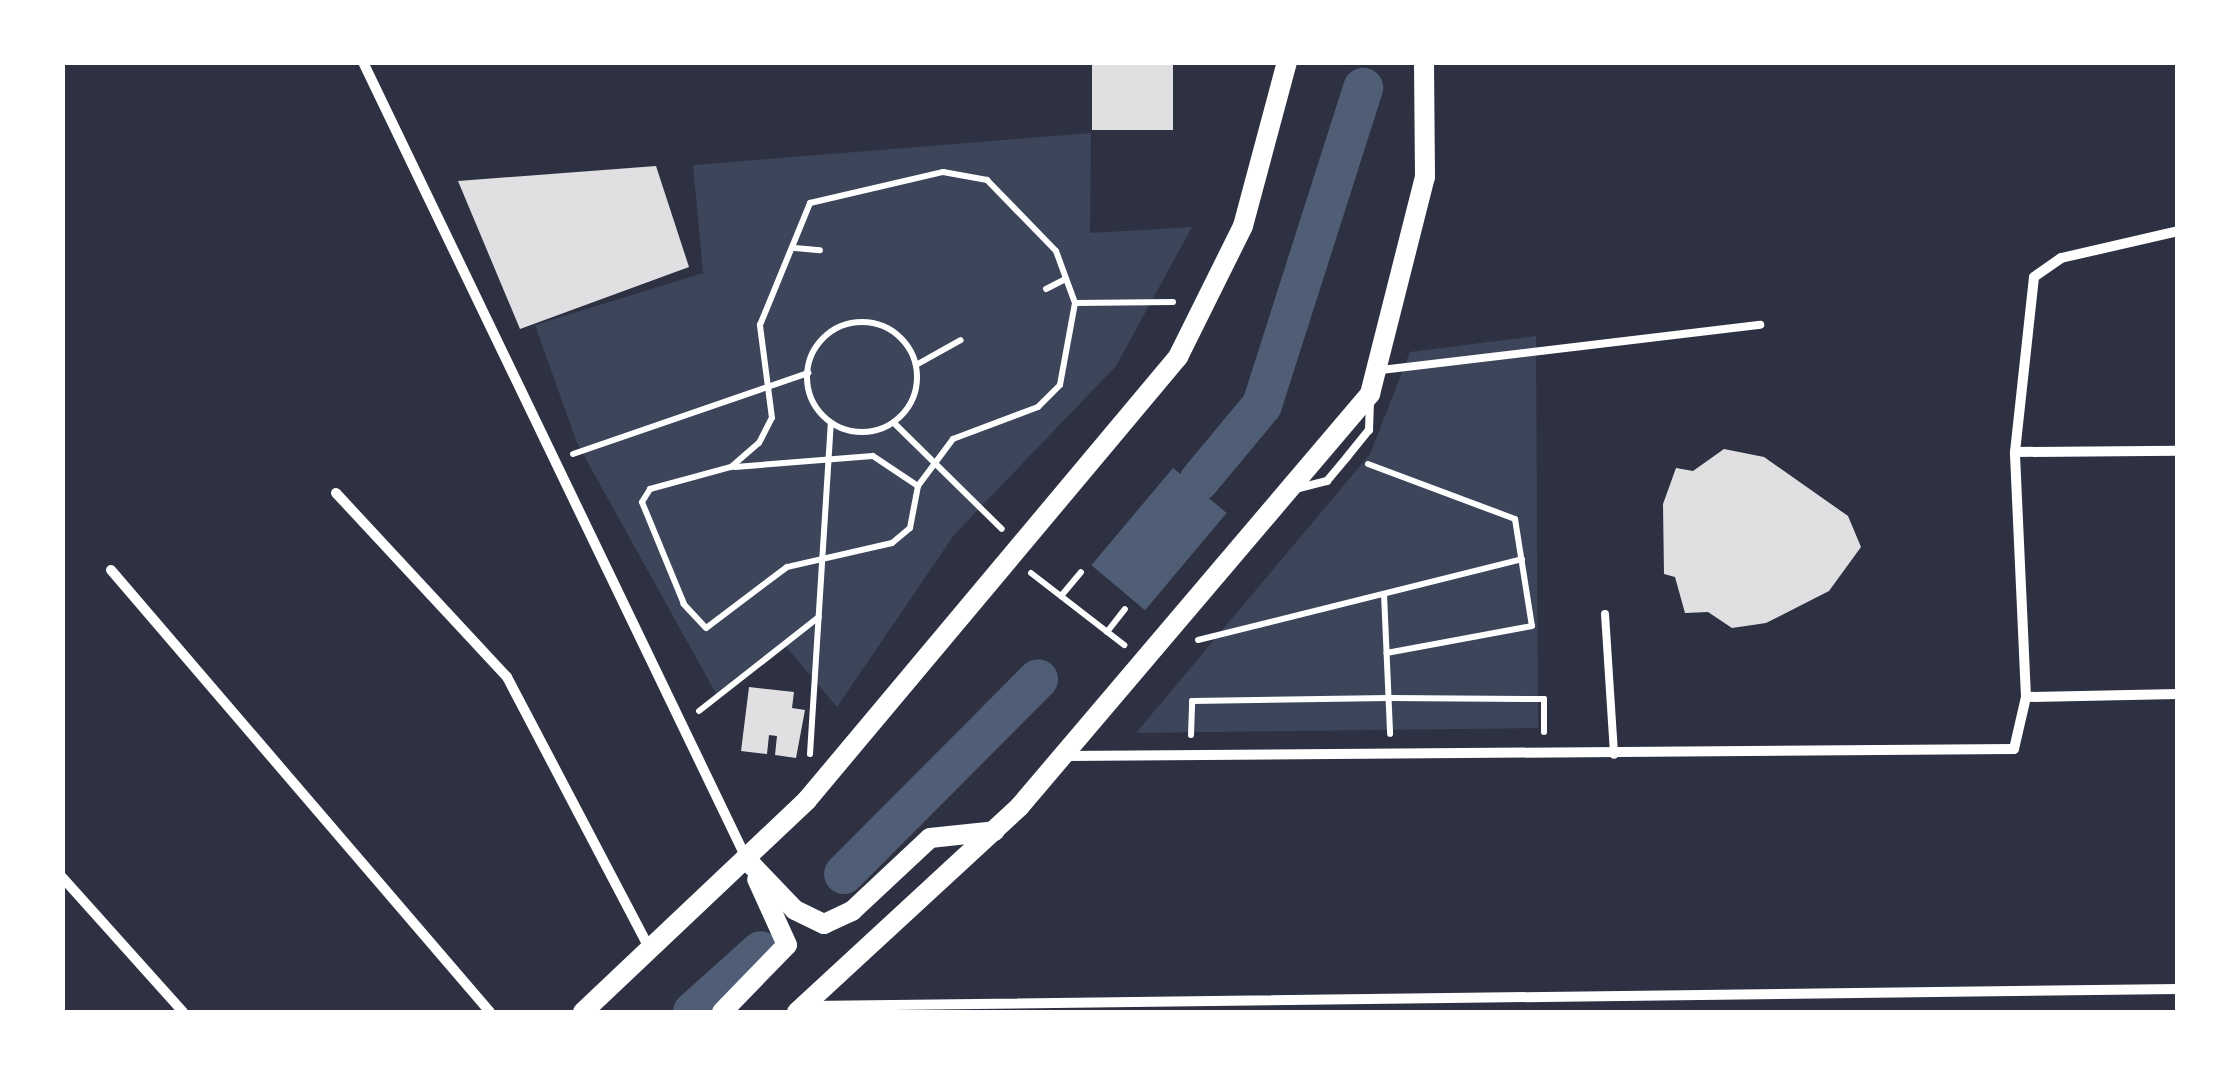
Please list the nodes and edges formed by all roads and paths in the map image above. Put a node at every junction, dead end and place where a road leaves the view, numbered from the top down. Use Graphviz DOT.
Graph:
graph roads {
  1 [pos="363,62"];
  2 [pos="1287,62"];
  3 [pos="1424,62"];
  4 [pos="2178,231"];
  5 [pos="795,248"];
  6 [pos="820,250"];
  7 [pos="1066,279"];
  8 [pos="1046,290"];
  9 [pos="1205,302"];
  10 [pos="1074,303"];
  11 [pos="1760,326"];
  12 [pos="961,340"];
  13 [pos="916,365"];
  14 [pos="1376,370"];
  15 [pos="808,373"];
  16 [pos="772,385"];
  17 [pos="1370,394"];
  18 [pos="894,423"];
  19 [pos="831,424"];
  20 [pos="2178,451"];
  21 [pos="2015,452"];
  22 [pos="1347,457"];
  23 [pos="829,461"];
  24 [pos="548,462"];
  25 [pos="934,462"];
  26 [pos="731,467"];
  27 [pos="918,486"];
  28 [pos="1290,490"];
  29 [pos="336,493"];
  30 [pos="1021,548"];
  31 [pos="822,554"];
  32 [pos="1522,559"];
  33 [pos="111,570"];
  34 [pos="1081,572"];
  35 [pos="1048,586"];
  36 [pos="1384,594"];
  37 [pos="1061,596"];
  38 [pos="1125,609"];
  39 [pos="1604,614"];
  40 [pos="818,617"];
  41 [pos="1154,651"];
  42 [pos="1386,654"];
  43 [pos="2178,694"];
  44 [pos="2026,697"];
  45 [pos="1389,698"];
  46 [pos="678,728"];
  47 [pos="1390,755"];
  48 [pos="1614,755"];
  49 [pos="1065,756"];
  50 [pos="1190,756"];
  51 [pos="1544,756"];
  52 [pos="806,800"];
  53 [pos="995,831"];
  54 [pos="747,860"];
  55 [pos="62,877"];
  56 [pos="651,950"];
  57 [pos="2178,989"];
  58 [pos="801,1009"];
  59 [pos="183,1012"];
  60 [pos="490,1012"];
  61 [pos="582,1012"];
  62 [pos="722,1012"];
  1 -- 24 [label="street"];
  2 -- 9 [label="main road"];
  3 -- 14 [label="main road"];
  4 -- 21 [label="street"];
  5 -- 6 [label="path"];
  5 -- 7 [label="path"];
  5 -- 16 [label="path"];
  7 -- 8 [label="path"];
  7 -- 10 [label="path"];
  9 -- 10 [label="path"];
  9 -- 30 [label="main road"];
  10 -- 25 [label="path"];
  11 -- 14 [label="lane"];
  12 -- 13 [label="path"];
  13 -- 15 [label="path"];
  13 -- 18 [label="path"];
  14 -- 17 [label="main road"];
  15 -- 16 [label="path"];
  15 -- 19 [label="path"];
  16 -- 24 [label="path"];
  16 -- 26 [label="path"];
  17 -- 22 [label="lane"];
  17 -- 28 [label="main road"];
  18 -- 19 [label="path"];
  18 -- 25 [label="path"];
  19 -- 23 [label="path"];
  20 -- 21 [label="street"];
  21 -- 44 [label="street"];
  22 -- 28 [label="lane"];
  22 -- 32 [label="path"];
  23 -- 26 [label="path"];
  23 -- 27 [label="path"];
  23 -- 31 [label="path"];
  24 -- 46 [label="street"];
  25 -- 27 [label="path"];
  25 -- 30 [label="path"];
  26 -- 31 [label="path"];
  27 -- 31 [label="path"];
  28 -- 41 [label="main road"];
  29 -- 56 [label="street"];
  30 -- 52 [label="main road"];
  31 -- 40 [label="path"];
  32 -- 36 [label="path"];
  32 -- 42 [label="path"];
  33 -- 60 [label="street"];
  34 -- 37 [label="path"];
  35 -- 37 [label="path"];
  36 -- 41 [label="path"];
  36 -- 42 [label="path"];
  37 -- 38 [label="path"];
  39 -- 48 [label="lane"];
  40 -- 46 [label="path"];
  40 -- 52 [label="path"];
  41 -- 49 [label="main road"];
  42 -- 45 [label="path"];
  43 -- 44 [label="street"];
  44 -- 48 [label="street"];
  45 -- 47 [label="path"];
  45 -- 50 [label="path"];
  45 -- 51 [label="path"];
  46 -- 54 [label="street"];
  47 -- 50 [label="street"];
  47 -- 51 [label="street"];
  48 -- 51 [label="street"];
  49 -- 50 [label="street"];
  49 -- 53 [label="main road"];
  52 -- 54 [label="main road"];
  53 -- 54 [label="main road"];
  53 -- 58 [label="main road"];
  54 -- 56 [label="main road"];
  54 -- 62 [label="main road"];
  55 -- 59 [label="street"];
  56 -- 61 [label="main road"];
  57 -- 58 [label="street"];
}
